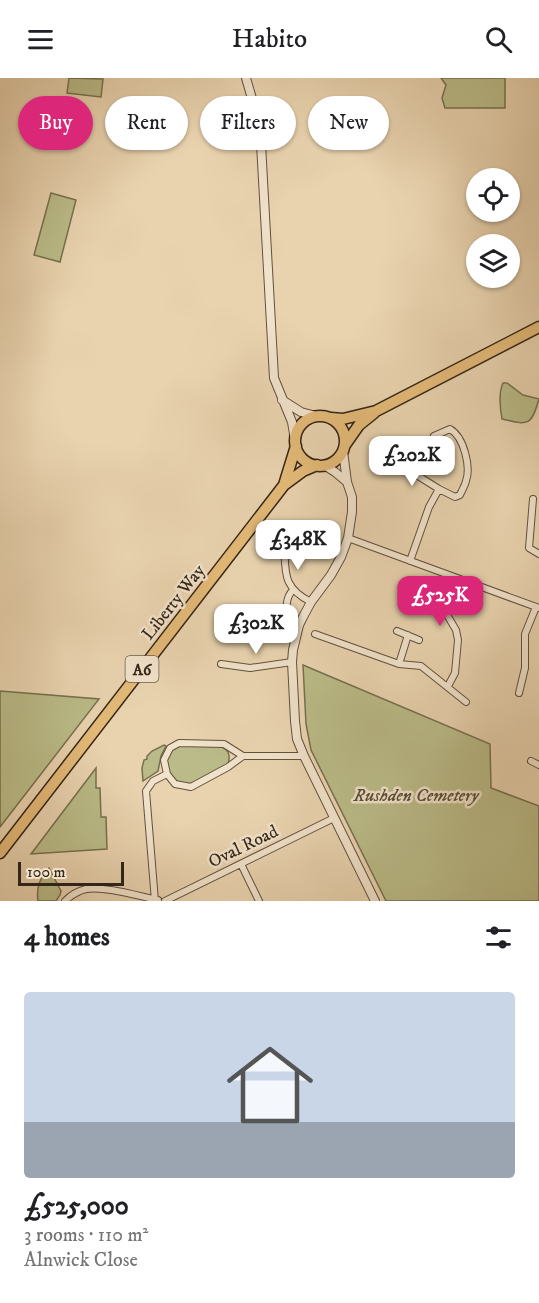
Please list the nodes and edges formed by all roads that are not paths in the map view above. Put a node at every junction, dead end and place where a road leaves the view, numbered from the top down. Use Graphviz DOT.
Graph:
graph roads {
  1 [pos="246,78"];
  2 [pos="539,327"];
  3 [pos="282,399"];
  4 [pos="376,411"];
  5 [pos="316,416"];
  6 [pos="331,418"];
  7 [pos="434,436"];
  8 [pos="296,443"];
  9 [pos="344,448"];
  10 [pos="399,464"];
  11 [pos="321,465"];
  12 [pos="347,482"];
  13 [pos="284,485"];
  14 [pos="439,489"];
  15 [pos="533,499"];
  16 [pos="348,538"];
  17 [pos="284,542"];
  18 [pos="539,554"];
  19 [pos="410,561"];
  20 [pos="455,578"];
  21 [pos="293,590"];
  22 [pos="310,602"];
  23 [pos="537,608"];
  24 [pos="295,614"];
  25 [pos="397,631"];
  26 [pos="315,634"];
  27 [pos="408,635"];
  28 [pos="419,640"];
  29 [pos="292,662"];
  30 [pos="221,664"];
  31 [pos="399,664"];
  32 [pos="448,686"];
  33 [pos="519,693"];
  34 [pos="466,702"];
  35 [pos="243,756"];
  36 [pos="304,756"];
  37 [pos="531,761"];
  38 [pos="539,765"];
  39 [pos="167,774"];
  40 [pos="334,818"];
  41 [pos="0,853"];
  42 [pos="241,864"];
  43 [pos="155,900"];
  44 [pos="65,901"];
  45 [pos="165,901"];
  46 [pos="259,901"];
  47 [pos="375,901"];
  1 -- 3 [label="street"];
  2 -- 4 [label="highway"];
  3 -- 5 [label="street"];
  3 -- 8 [label="street"];
  4 -- 6 [label="highway"];
  4 -- 9 [label="highway"];
  5 -- 6 [label="highway"];
  5 -- 8 [label="highway"];
  6 -- 9 [label="highway"];
  7 -- 14 [label="street"];
  8 -- 11 [label="highway"];
  8 -- 13 [label="highway, Liberty Way / A6"];
  9 -- 11 [label="highway"];
  9 -- 12 [label="street"];
  10 -- 14 [label="street"];
  11 -- 12 [label="street"];
  11 -- 13 [label="highway, Liberty Way / A6"];
  12 -- 16 [label="street"];
  13 -- 41 [label="highway, Liberty Way / A6"];
  14 -- 19 [label="street"];
  15 -- 18 [label="street"];
  16 -- 19 [label="street"];
  16 -- 22 [label="street"];
  17 -- 21 [label="street"];
  19 -- 20 [label="street"];
  20 -- 23 [label="street"];
  20 -- 32 [label="street"];
  21 -- 22 [label="street"];
  21 -- 24 [label="street"];
  22 -- 29 [label="street"];
  23 -- 33 [label="street"];
  25 -- 27 [label="street"];
  26 -- 31 [label="street"];
  27 -- 28 [label="street"];
  27 -- 31 [label="street"];
  29 -- 30 [label="street"];
  29 -- 36 [label="street"];
  31 -- 32 [label="street"];
  32 -- 34 [label="street"];
  35 -- 36 [label="street"];
  35 -- 39 [label="street"];
  35 -- 39 [label="street"];
  36 -- 40 [label="street"];
  37 -- 38 [label="street"];
  39 -- 43 [label="street"];
  40 -- 42 [label="street, Oval Road"];
  40 -- 47 [label="street"];
  42 -- 45 [label="street, Oval Road"];
  42 -- 46 [label="street"];
  43 -- 44 [label="street, Oval Road"];
  43 -- 45 [label="street, Oval Road"];
}
